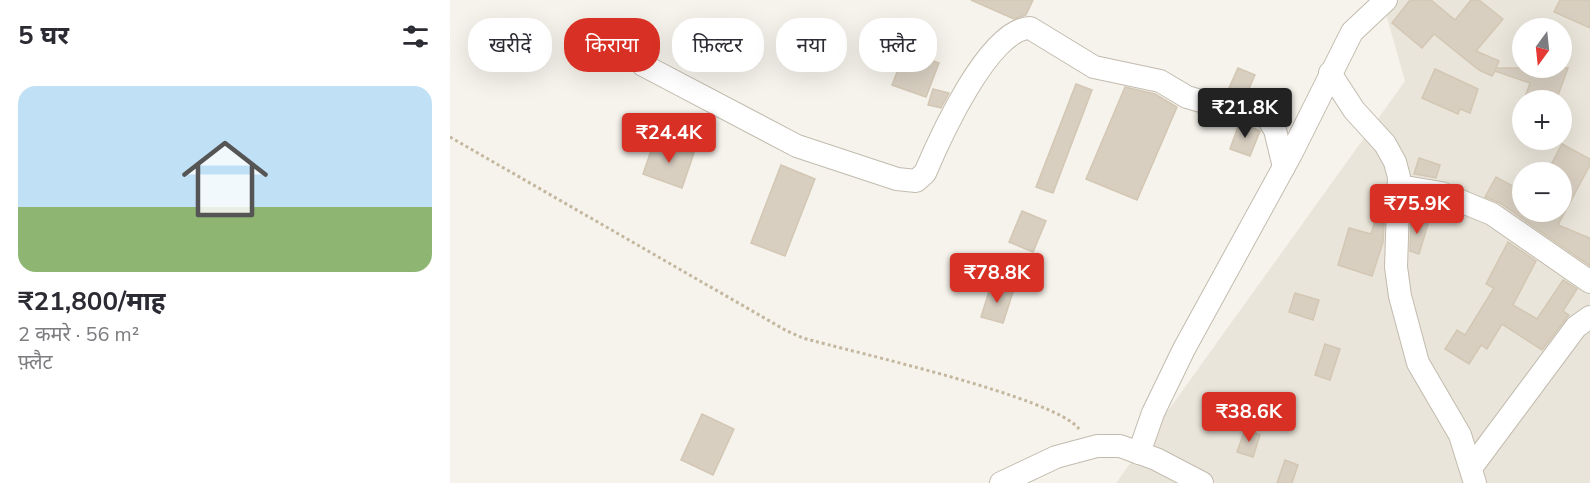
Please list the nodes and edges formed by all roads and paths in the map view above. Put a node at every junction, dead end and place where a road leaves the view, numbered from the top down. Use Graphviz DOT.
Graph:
graph roads {
  1 [pos="1386,0"];
  2 [pos="655,72"];
  3 [pos="1330,74"];
  4 [pos="450,137"];
  5 [pos="1284,167"];
  6 [pos="1399,186"];
  7 [pos="1590,282"];
  8 [pos="1590,317"];
  9 [pos="1097,446"];
  10 [pos="1139,453"];
  11 [pos="1473,476"];
  12 [pos="1001,483"];
  13 [pos="1202,483"];
  1 -- 3 [label="street"];
  2 -- 5 [label="street"];
  3 -- 5 [label="street"];
  3 -- 6 [label="street"];
  4 -- 9 [label="path"];
  5 -- 10 [label="street"];
  6 -- 7 [label="street"];
  6 -- 11 [label="street"];
  8 -- 11 [label="street"];
  9 -- 10 [label="street"];
  9 -- 12 [label="street"];
  10 -- 13 [label="street"];
}
